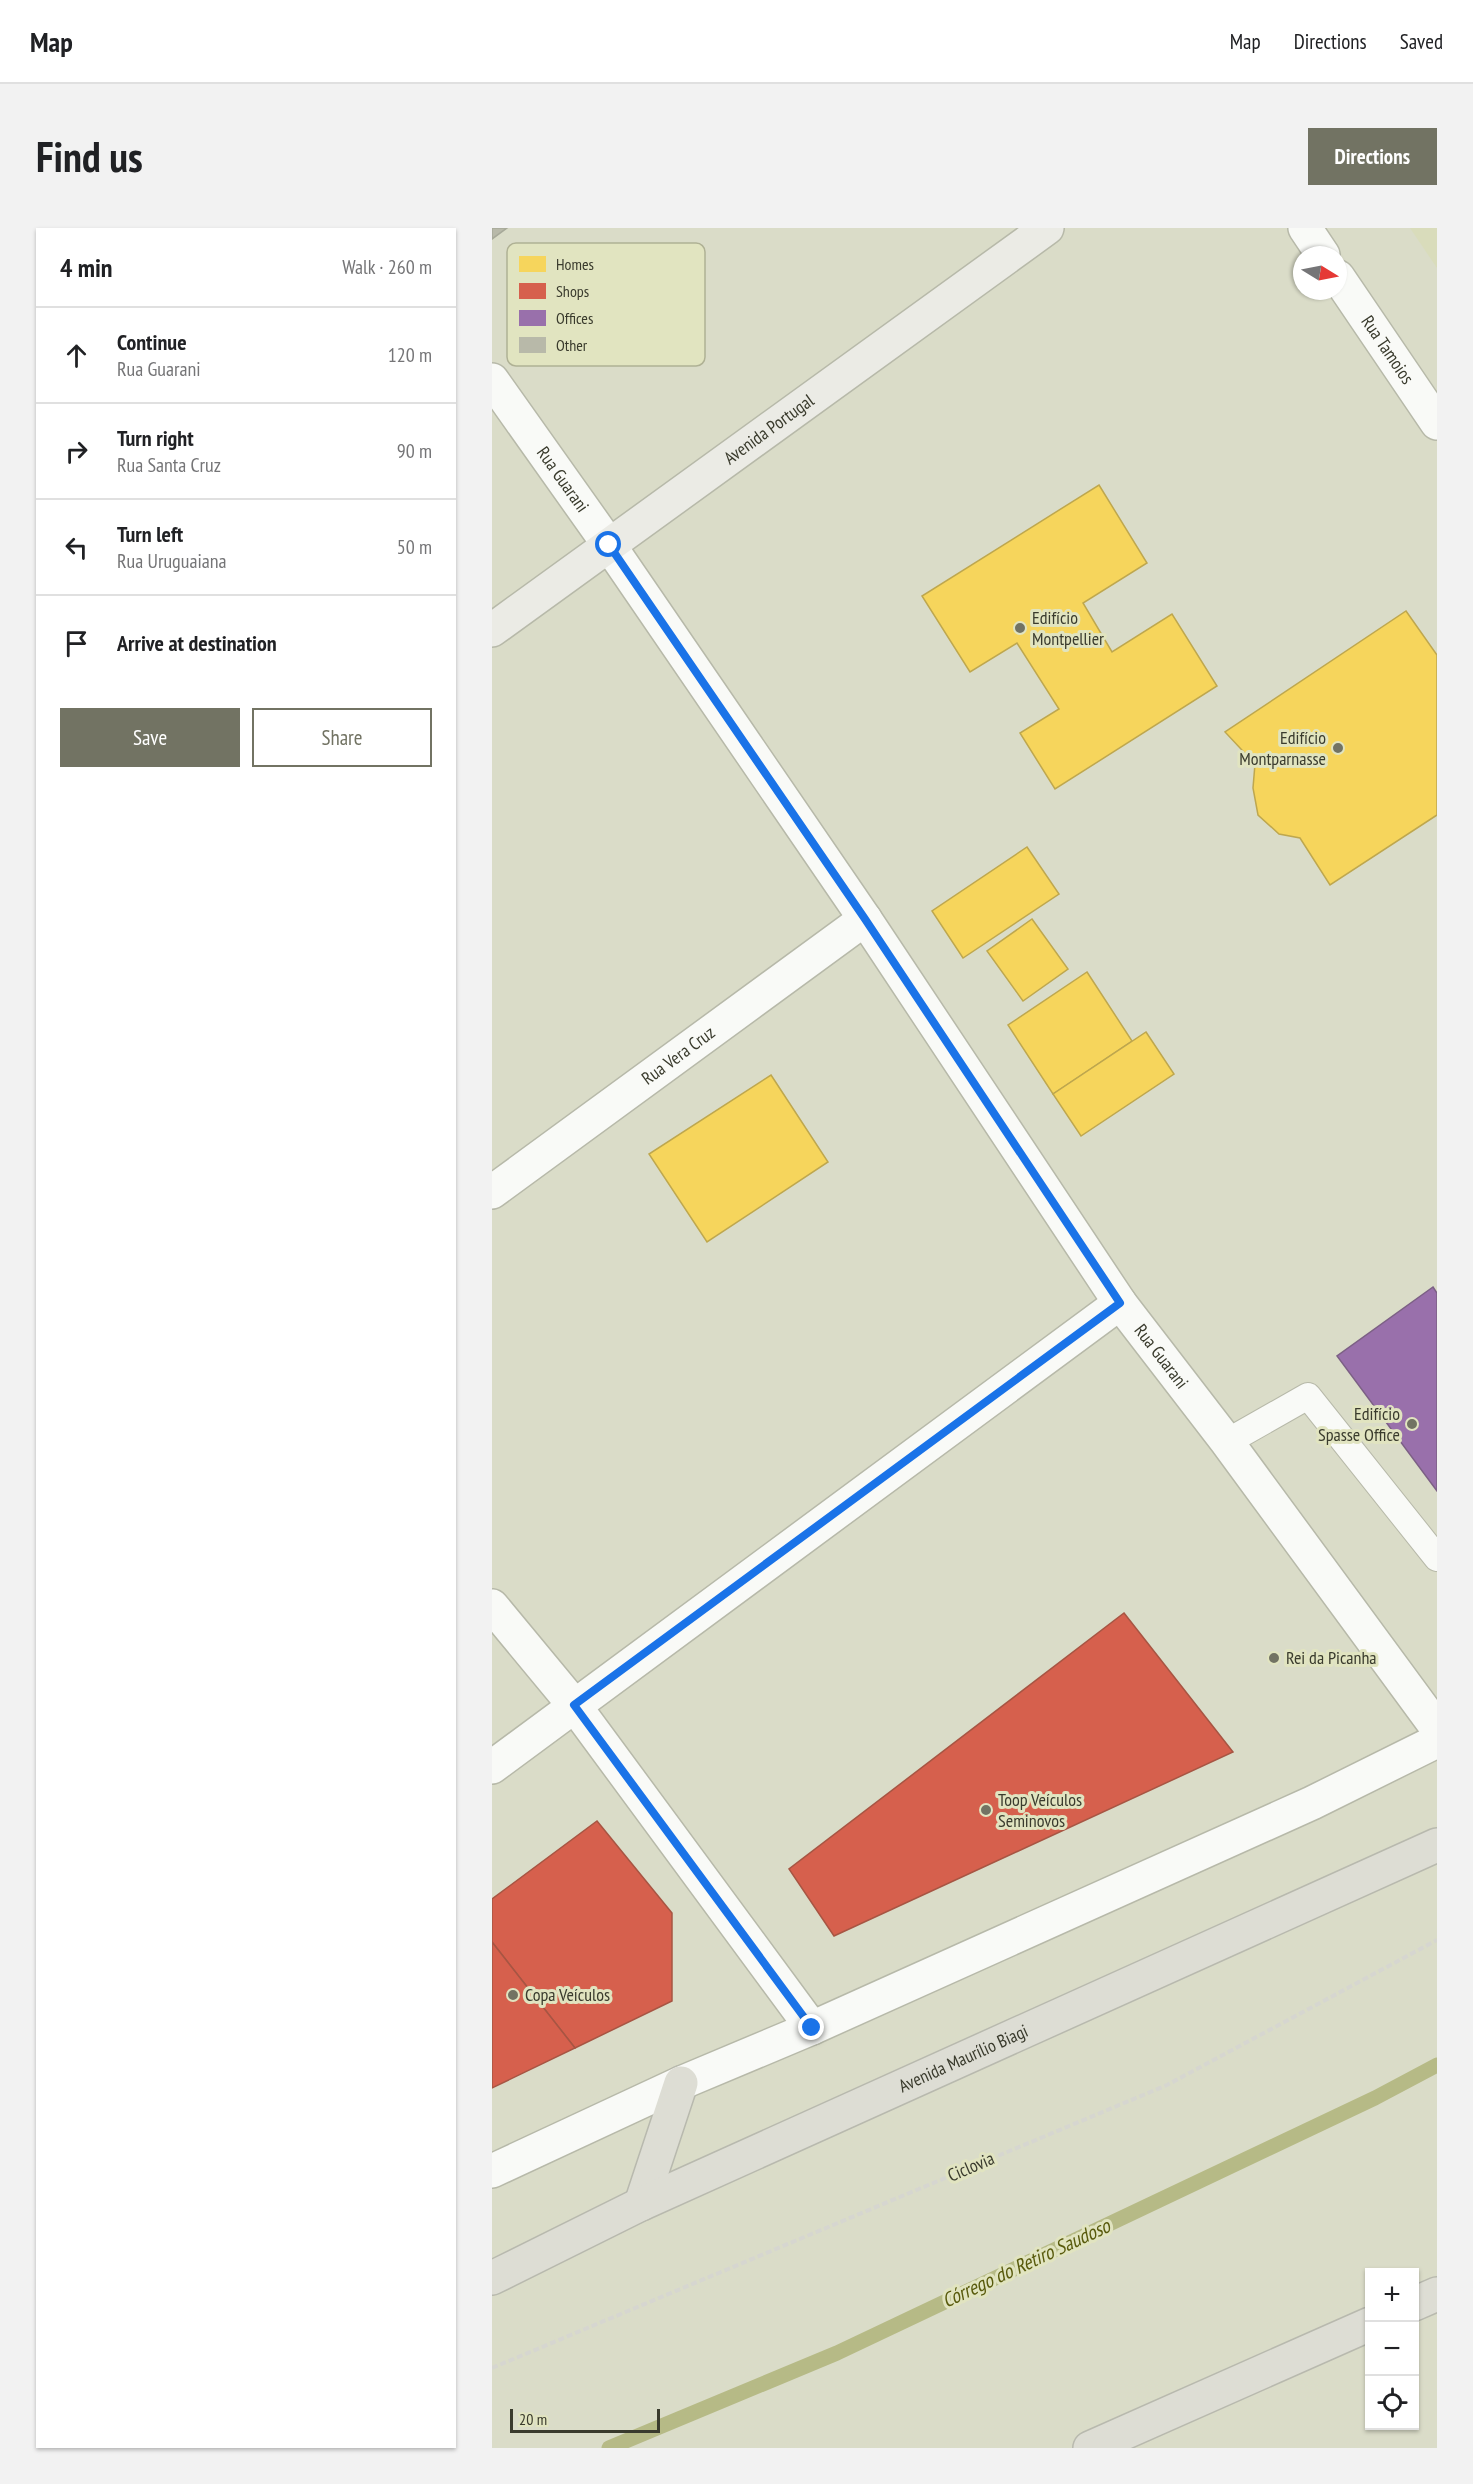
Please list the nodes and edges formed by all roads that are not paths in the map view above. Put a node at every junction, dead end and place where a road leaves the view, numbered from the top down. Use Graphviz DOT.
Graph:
graph roads {
  1 [pos="1047,228"];
  2 [pos="1305,228"];
  3 [pos="1317,246"];
  4 [pos="1347,290"];
  5 [pos="492,380"];
  6 [pos="1437,423"];
  7 [pos="609,545"];
  8 [pos="492,630"];
  9 [pos="865,919"];
  10 [pos="492,1192"];
  11 [pos="1120,1303"];
  12 [pos="1227,1442"];
  13 [pos="1437,1558"];
  14 [pos="492,1606"];
  15 [pos="574,1705"];
  16 [pos="1437,1728"];
  17 [pos="1437,1741"];
  18 [pos="492,1767"];
  19 [pos="1437,1845"];
  20 [pos="812,2028"];
  21 [pos="681,2083"];
  22 [pos="492,2171"];
  23 [pos="641,2204"];
  24 [pos="492,2278"];
  25 [pos="1437,2294"];
  26 [pos="1419,2302"];
  27 [pos="1365,2326"];
  28 [pos="1090,2448"];
  1 -- 7 [label="main road, Avenida Portugal"];
  2 -- 3 [label="street"];
  4 -- 6 [label="street, Rua Tamoios"];
  5 -- 7 [label="street, Rua Guarani"];
  7 -- 8 [label="main road, Avenida Portugal"];
  7 -- 9 [label="street, Rua Guarani"];
  9 -- 10 [label="street, Rua Vera Cruz"];
  9 -- 11 [label="street, Rua Guarani"];
  11 -- 12 [label="street, Rua Guarani"];
  11 -- 15 [label="street"];
  12 -- 13 [label="lane"];
  12 -- 16 [label="street, Rua Guarani"];
  14 -- 15 [label="street"];
  15 -- 18 [label="street"];
  15 -- 20 [label="street"];
  17 -- 20 [label="street"];
  19 -- 23 [label="main road, Avenida Maurílio Biagi"];
  20 -- 21 [label="street"];
  21 -- 22 [label="street"];
  21 -- 23 [label="main road"];
  23 -- 24 [label="main road, Avenida Maurílio Biagi"];
  25 -- 26 [label="main road"];
  27 -- 28 [label="main road"];
}
